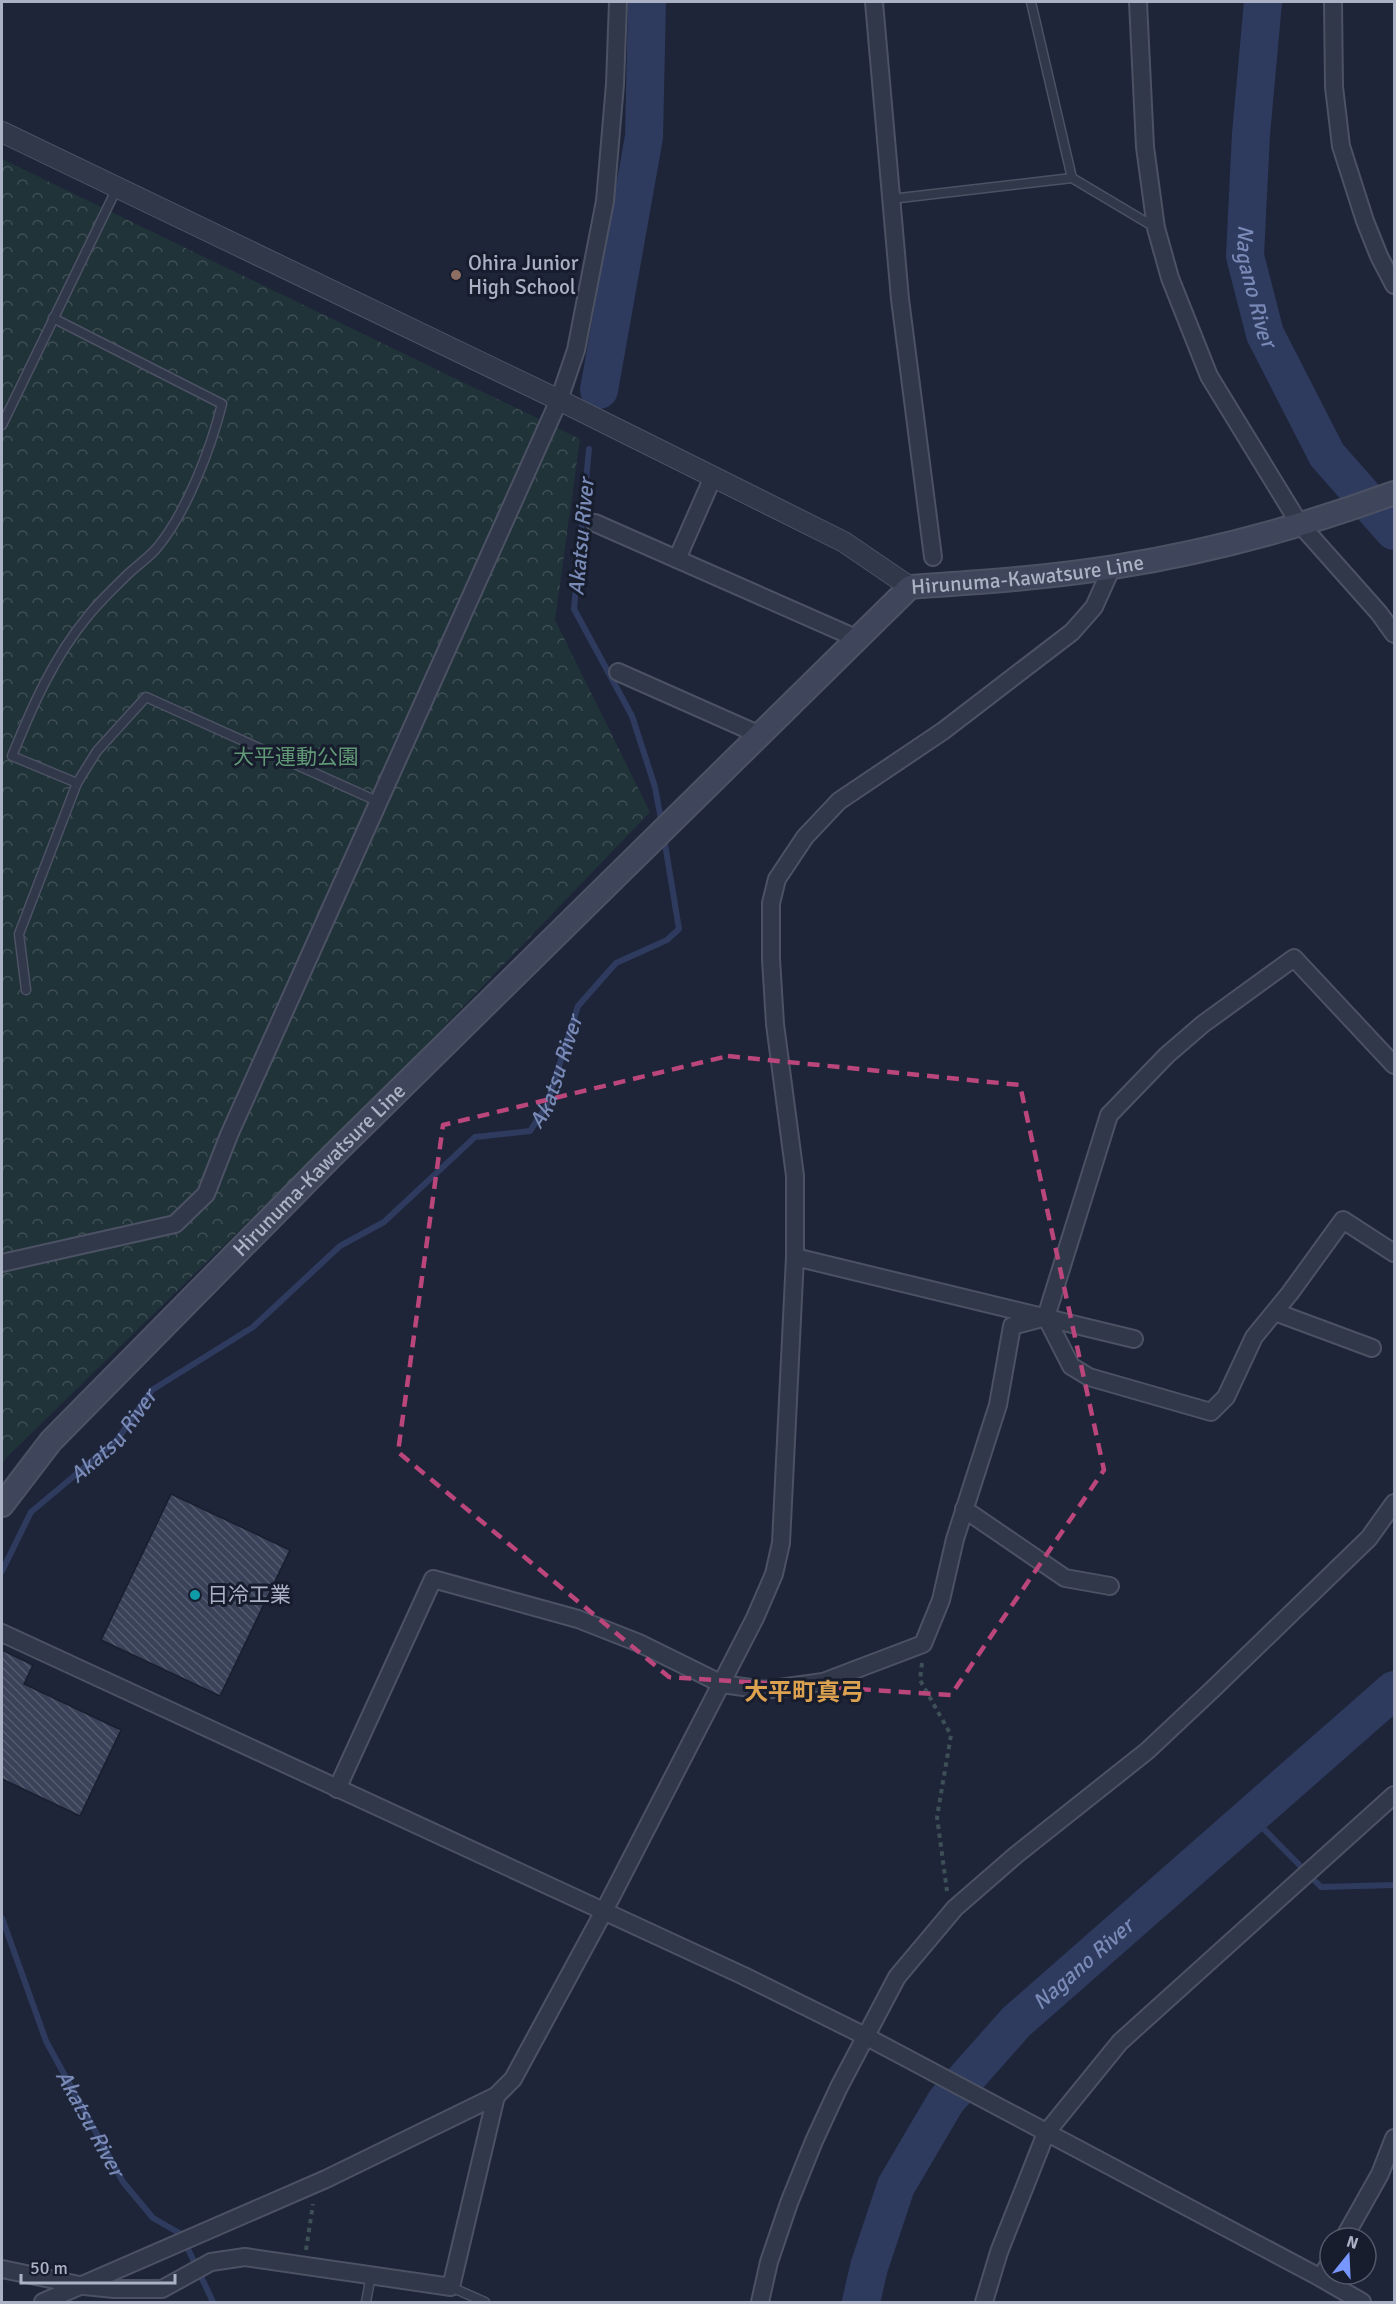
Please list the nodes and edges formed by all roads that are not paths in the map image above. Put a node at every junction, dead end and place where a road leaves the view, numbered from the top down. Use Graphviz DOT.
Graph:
graph roads {
  1 [pos="618,2"];
  2 [pos="874,2"];
  3 [pos="1032,2"];
  4 [pos="1138,2"];
  5 [pos="1333,2"];
  6 [pos="2,132"];
  7 [pos="1072,178"];
  8 [pos="117,188"];
  9 [pos="891,199"];
  10 [pos="1156,228"];
  11 [pos="1393,277"];
  12 [pos="53,318"];
  13 [pos="559,400"];
  14 [pos="2,425"];
  15 [pos="712,477"];
  16 [pos="1395,493"];
  17 [pos="1305,521"];
  18 [pos="595,523"];
  19 [pos="933,557"];
  20 [pos="677,559"];
  21 [pos="1112,567"];
  22 [pos="910,587"];
  23 [pos="1395,634"];
  24 [pos="858,639"];
  25 [pos="618,672"];
  26 [pos="760,735"];
  27 [pos="78,783"];
  28 [pos="379,802"];
  29 [pos="27,990"];
  30 [pos="1395,1065"];
  31 [pos="1395,1253"];
  32 [pos="795,1257"];
  33 [pos="2,1263"];
  34 [pos="1275,1312"];
  35 [pos="1046,1317"];
  36 [pos="1134,1339"];
  37 [pos="1372,1348"];
  38 [pos="1395,1503"];
  39 [pos="2,1505"];
  40 [pos="964,1509"];
  41 [pos="1110,1586"];
  42 [pos="2,1633"];
  43 [pos="722,1684"];
  44 [pos="337,1789"];
  45 [pos="1395,1795"];
  46 [pos="603,1913"];
  47 [pos="865,2036"];
  48 [pos="496,2096"];
  49 [pos="1046,2133"];
  50 [pos="1395,2138"];
  51 [pos="1351,2226"];
  52 [pos="2,2269"];
  53 [pos="371,2275"];
  54 [pos="1318,2276"];
  55 [pos="84,2286"];
  56 [pos="1335,2286"];
  57 [pos="451,2287"];
  58 [pos="43,2302"];
  59 [pos="366,2302"];
  60 [pos="485,2302"];
  61 [pos="760,2302"];
  62 [pos="984,2302"];
  63 [pos="1362,2302"];
  1 -- 13 [label="street"];
  2 -- 9 [label="street"];
  3 -- 7 [label="lane"];
  4 -- 10 [label="street"];
  5 -- 11 [label="street"];
  6 -- 8 [label="street"];
  7 -- 9 [label="lane"];
  7 -- 10 [label="lane"];
  8 -- 12 [label="lane"];
  8 -- 13 [label="street"];
  9 -- 19 [label="street"];
  10 -- 17 [label="street"];
  12 -- 14 [label="lane"];
  12 -- 27 [label="lane"];
  13 -- 15 [label="street"];
  13 -- 28 [label="street"];
  15 -- 20 [label="street"];
  15 -- 22 [label="street"];
  16 -- 17 [label="main road, Hirunuma-Kawatsure Line"];
  17 -- 21 [label="main road, Hirunuma-Kawatsure Line"];
  17 -- 23 [label="street"];
  18 -- 20 [label="street"];
  20 -- 24 [label="street"];
  21 -- 22 [label="main road, Hirunuma-Kawatsure Line"];
  21 -- 32 [label="street"];
  22 -- 24 [label="main road, Hirunuma-Kawatsure Line"];
  24 -- 26 [label="main road, Hirunuma-Kawatsure Line"];
  25 -- 26 [label="street"];
  26 -- 39 [label="main road, Hirunuma-Kawatsure Line"];
  27 -- 28 [label="lane"];
  27 -- 29 [label="lane"];
  28 -- 33 [label="street"];
  30 -- 35 [label="street"];
  31 -- 34 [label="street"];
  32 -- 35 [label="street"];
  32 -- 43 [label="street"];
  34 -- 35 [label="street"];
  34 -- 37 [label="street"];
  35 -- 36 [label="street"];
  35 -- 40 [label="street"];
  38 -- 47 [label="street"];
  40 -- 41 [label="street"];
  40 -- 43 [label="street"];
  42 -- 44 [label="street"];
  43 -- 44 [label="street"];
  43 -- 46 [label="street"];
  44 -- 46 [label="street"];
  45 -- 49 [label="street"];
  46 -- 47 [label="street"];
  46 -- 48 [label="street"];
  47 -- 49 [label="street"];
  47 -- 61 [label="street"];
  48 -- 55 [label="street"];
  48 -- 57 [label="street"];
  49 -- 54 [label="street"];
  49 -- 62 [label="street"];
  50 -- 51 [label="street"];
  52 -- 55 [label="street"];
  53 -- 55 [label="street"];
  53 -- 57 [label="street"];
  53 -- 59 [label="lane"];
  55 -- 58 [label="street"];
  56 -- 63 [label="street"];
  57 -- 60 [label="lane"];
}
